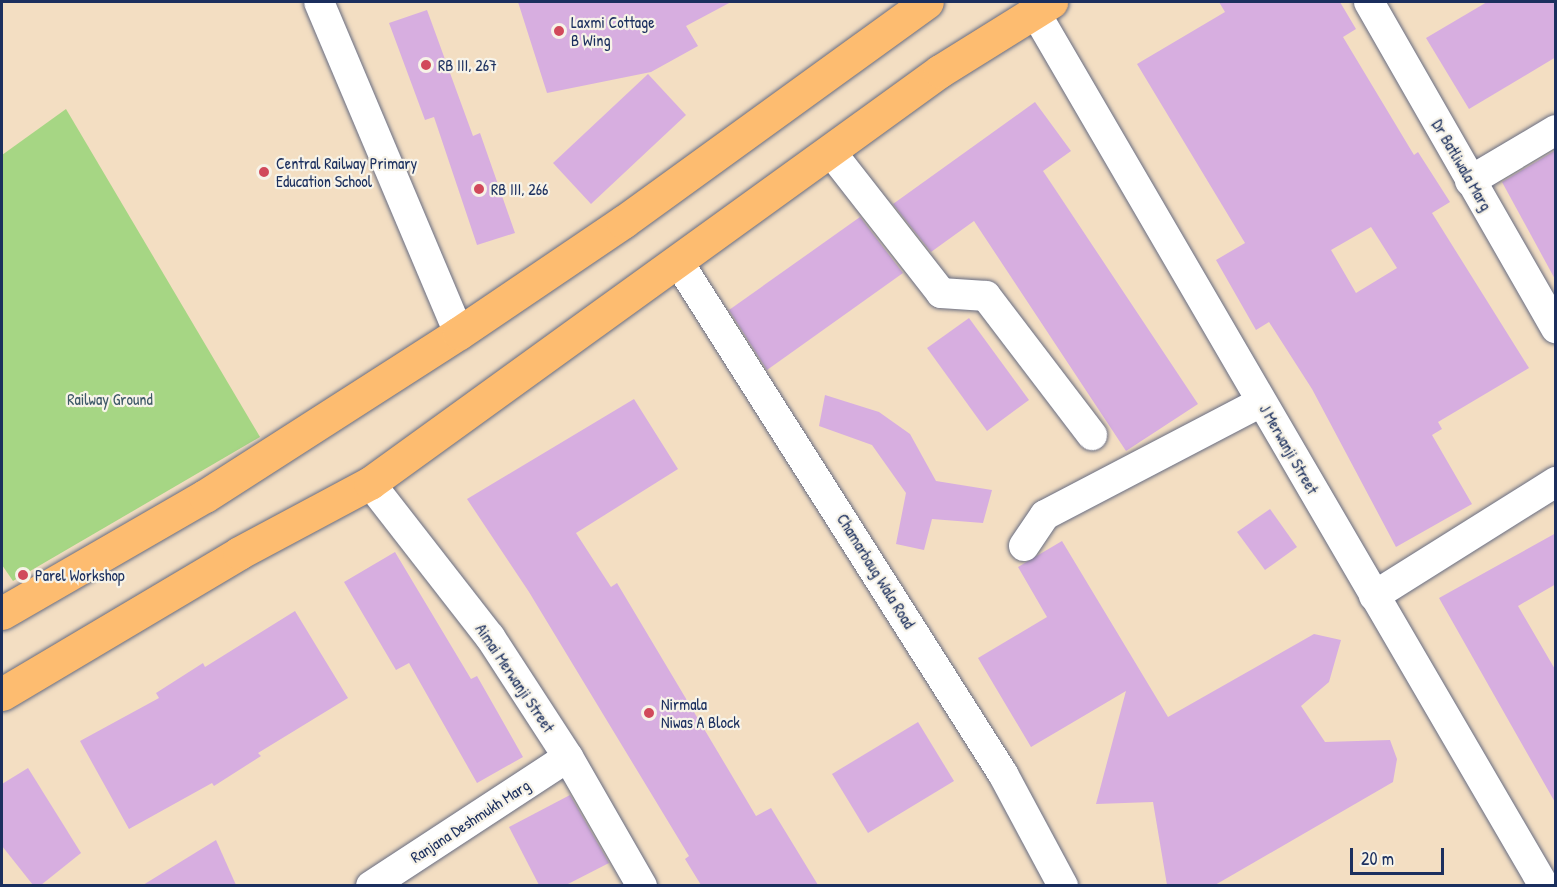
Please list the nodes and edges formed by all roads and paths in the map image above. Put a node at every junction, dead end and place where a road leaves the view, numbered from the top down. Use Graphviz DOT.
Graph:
graph roads {
  1 [pos="319,2"];
  2 [pos="927,2"];
  3 [pos="1369,2"];
  4 [pos="1043,7"];
  5 [pos="1556,130"];
  6 [pos="831,152"];
  7 [pos="1470,181"];
  8 [pos="679,263"];
  9 [pos="1556,328"];
  10 [pos="459,333"];
  11 [pos="1261,402"];
  12 [pos="1092,435"];
  13 [pos="1556,482"];
  14 [pos="370,483"];
  15 [pos="1024,546"];
  16 [pos="1374,596"];
  17 [pos="3,610"];
  18 [pos="2,694"];
  19 [pos="568,756"];
  20 [pos="371,885"];
  21 [pos="642,885"];
  22 [pos="1064,885"];
  23 [pos="1544,885"];
  1 -- 10 [label="street"];
  2 -- 10 [label="highway"];
  3 -- 7 [label="street, Dr Batliwala Marg"];
  4 -- 6 [label="highway"];
  4 -- 11 [label="street, J Merwanji Street"];
  5 -- 7 [label="street"];
  6 -- 8 [label="highway"];
  6 -- 12 [label="street"];
  7 -- 9 [label="street, Dr Batliwala Marg"];
  8 -- 14 [label="highway"];
  8 -- 22 [label="street, Chamarbaug Wala Road"];
  10 -- 17 [label="highway"];
  11 -- 15 [label="street"];
  11 -- 16 [label="street, J Merwanji Street"];
  13 -- 16 [label="street"];
  14 -- 18 [label="highway"];
  14 -- 19 [label="street, Aimai Merwanji Street"];
  16 -- 23 [label="street, J Merwanji Street"];
  19 -- 20 [label="street, Ranjana Deshmukh Marg"];
  19 -- 21 [label="street, Aimai Merwanji Street"];
}
